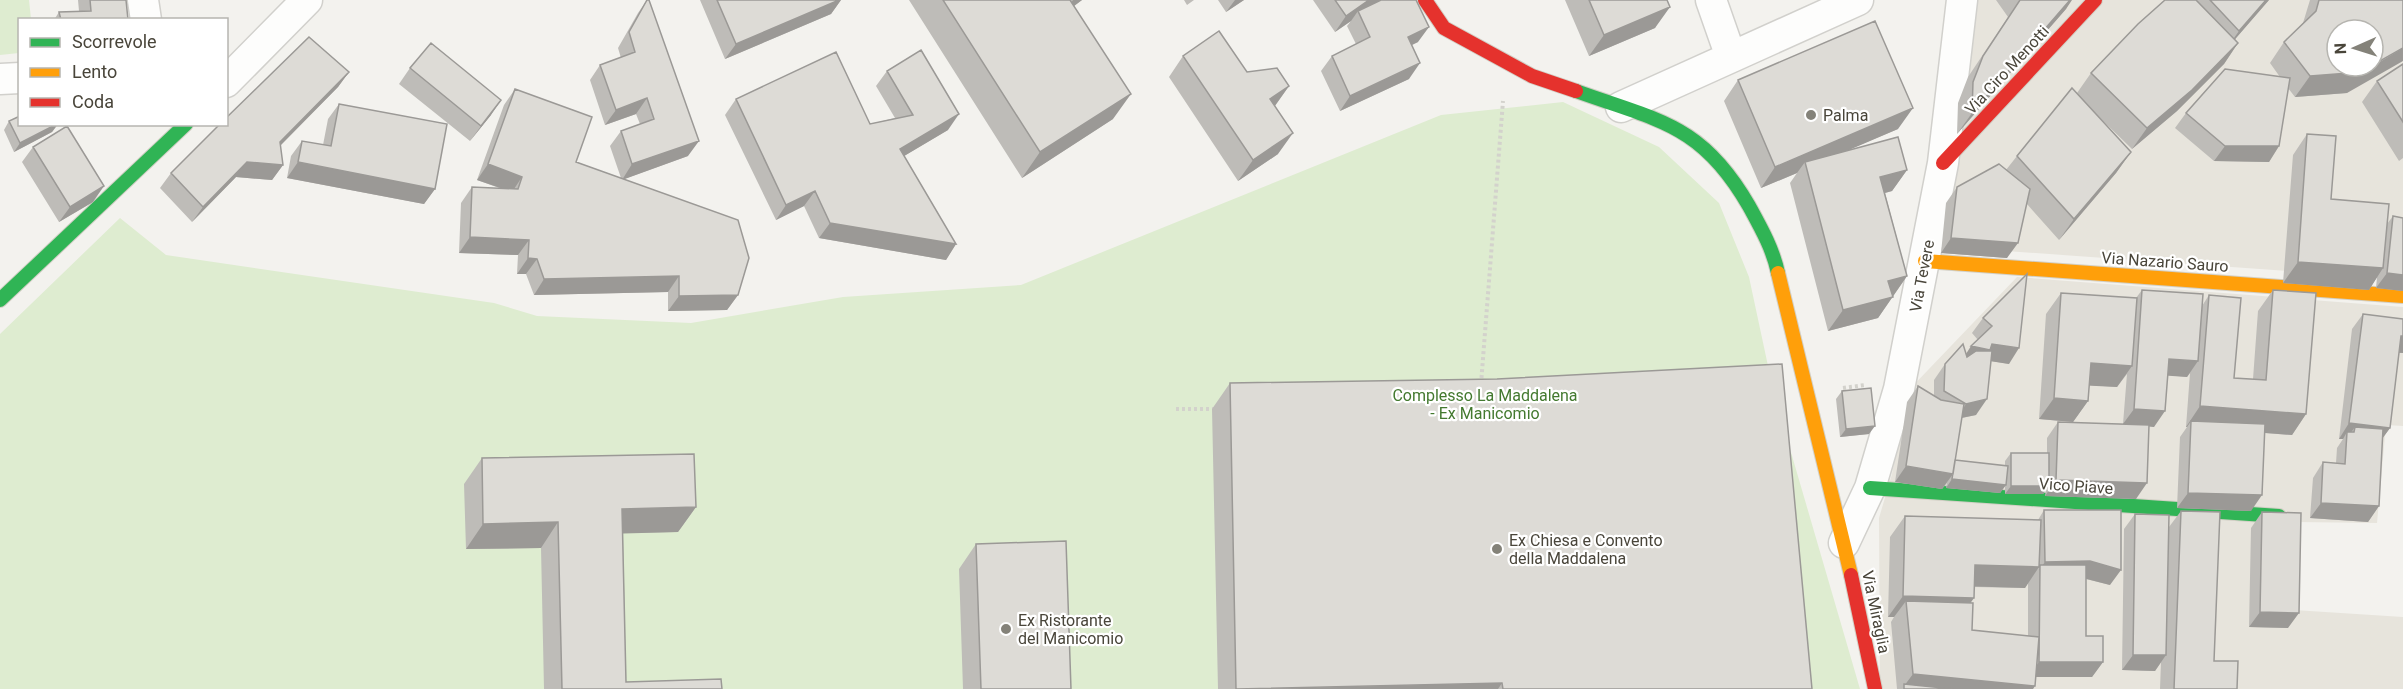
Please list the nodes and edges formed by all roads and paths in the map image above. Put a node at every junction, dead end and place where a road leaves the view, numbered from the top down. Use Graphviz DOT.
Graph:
graph roads {
  1 [pos="143,0"];
  2 [pos="307,0"];
  3 [pos="1425,0"];
  4 [pos="1711,0"];
  5 [pos="1857,0"];
  6 [pos="1962,0"];
  7 [pos="2095,0"];
  8 [pos="146,18"];
  9 [pos="1731,57"];
  10 [pos="1506,61"];
  11 [pos="230,75"];
  12 [pos="18,78"];
  13 [pos="0,79"];
  14 [pos="1621,107"];
  15 [pos="184,126"];
  16 [pos="1943,163"];
  17 [pos="1925,261"];
  18 [pos="2403,296"];
  19 [pos="0,300"];
  20 [pos="1480,392"];
  21 [pos="1224,408"];
  22 [pos="1176,409"];
  23 [pos="1870,488"];
  24 [pos="2279,516"];
  25 [pos="1844,543"];
  26 [pos="1875,689"];
  1 -- 8 [label="street"];
  2 -- 11 [label="street"];
  3 -- 10 [label="street, Via Miraglia"];
  4 -- 9 [label="street"];
  5 -- 9 [label="street"];
  6 -- 16 [label="street, Via Tevere"];
  7 -- 16 [label="street, Via Ciro Menotti"];
  9 -- 14 [label="street"];
  10 -- 14 [label="street, Via Miraglia"];
  10 -- 20 [label="path"];
  12 -- 13 [label="street"];
  14 -- 25 [label="street, Via Miraglia"];
  15 -- 19 [label="street"];
  16 -- 17 [label="street, Via Tevere"];
  17 -- 18 [label="street, Via Nazario Sauro"];
  17 -- 23 [label="street, Via Tevere"];
  21 -- 22 [label="path"];
  23 -- 24 [label="street, Vico Piave"];
  23 -- 25 [label="street, Via Tevere"];
  25 -- 26 [label="street, Via Miraglia"];
}
